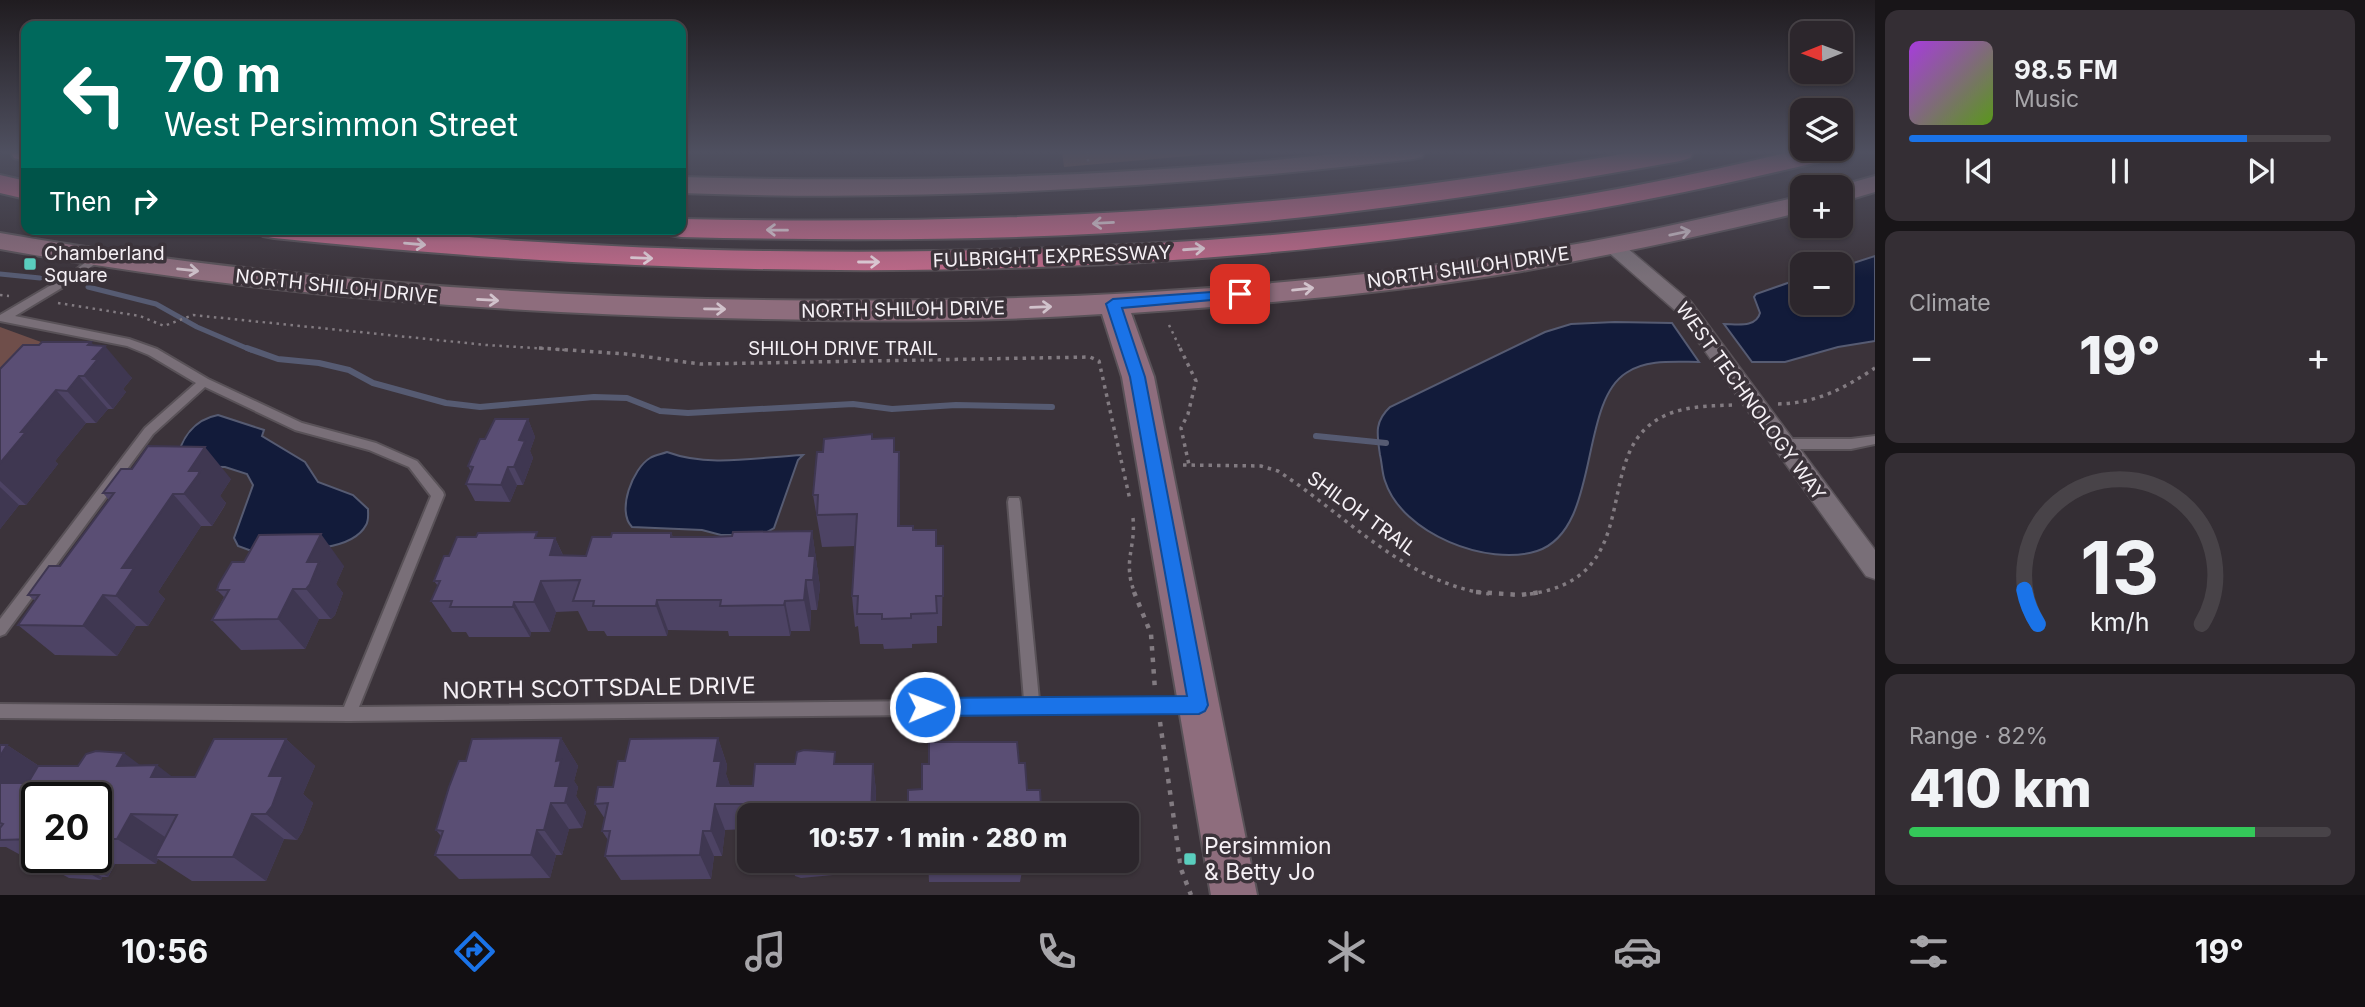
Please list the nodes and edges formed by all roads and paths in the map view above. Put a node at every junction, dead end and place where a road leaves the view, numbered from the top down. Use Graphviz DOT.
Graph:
graph roads {
  1 [pos="1430,194"];
  2 [pos="1630,194"];
  3 [pos="1790,207"];
  4 [pos="686,228"];
  5 [pos="336,235"];
  6 [pos="0,241"];
  7 [pos="1613,246"];
  8 [pos="94,259"];
  9 [pos="48,302"];
  10 [pos="1113,304"];
  11 [pos="3,318"];
  12 [pos="1169,325"];
  13 [pos="1875,368"];
  14 [pos="204,382"];
  15 [pos="1776,404"];
  16 [pos="1738,405"];
  17 [pos="1875,440"];
  18 [pos="1784,444"];
  19 [pos="1171,465"];
  20 [pos="1014,502"];
  21 [pos="1875,569"];
  22 [pos="0,629"];
  23 [pos="1157,705"];
  24 [pos="1199,705"];
  25 [pos="1032,706"];
  26 [pos="0,711"];
  27 [pos="349,714"];
  28 [pos="1191,895"];
  29 [pos="1234,895"];
  1 -- 4 [label="highway, FULBRIGHT EXPRESSWAY, one-way"];
  5 -- 2 [label="highway, FULBRIGHT EXPRESSWAY, one-way"];
  7 -- 3 [label="main road, NORTH SHILOH DRIVE, one-way"];
  6 -- 8 [label="main road, NORTH SHILOH DRIVE"];
  10 -- 7 [label="main road, NORTH SHILOH DRIVE, one-way"];
  7 -- 18 [label="street, WEST TECHNOLOGY WAY"];
  8 -- 10 [label="main road, NORTH SHILOH DRIVE, one-way"];
  8 -- 11 [label="lane"];
  9 -- 23 [label="path, SHILOH DRIVE TRAIL"];
  10 -- 19 [label="main road"];
  11 -- 14 [label="lane"];
  12 -- 19 [label="path"];
  13 -- 15 [label="path"];
  14 -- 22 [label="lane"];
  14 -- 27 [label="lane"];
  16 -- 19 [label="path, SHILOH TRAIL"];
  17 -- 18 [label="lane"];
  18 -- 21 [label="street, WEST TECHNOLOGY WAY"];
  19 -- 24 [label="main road"];
  20 -- 25 [label="lane"];
  23 -- 24 [label="lane, NORTH SCOTTSDALE DRIVE"];
  23 -- 25 [label="lane, NORTH SCOTTSDALE DRIVE"];
  23 -- 28 [label="path, SHILOH DRIVE TRAIL"];
  24 -- 29 [label="main road"];
  25 -- 27 [label="lane, NORTH SCOTTSDALE DRIVE"];
  26 -- 27 [label="lane, NORTH SCOTTSDALE DRIVE"];
}
